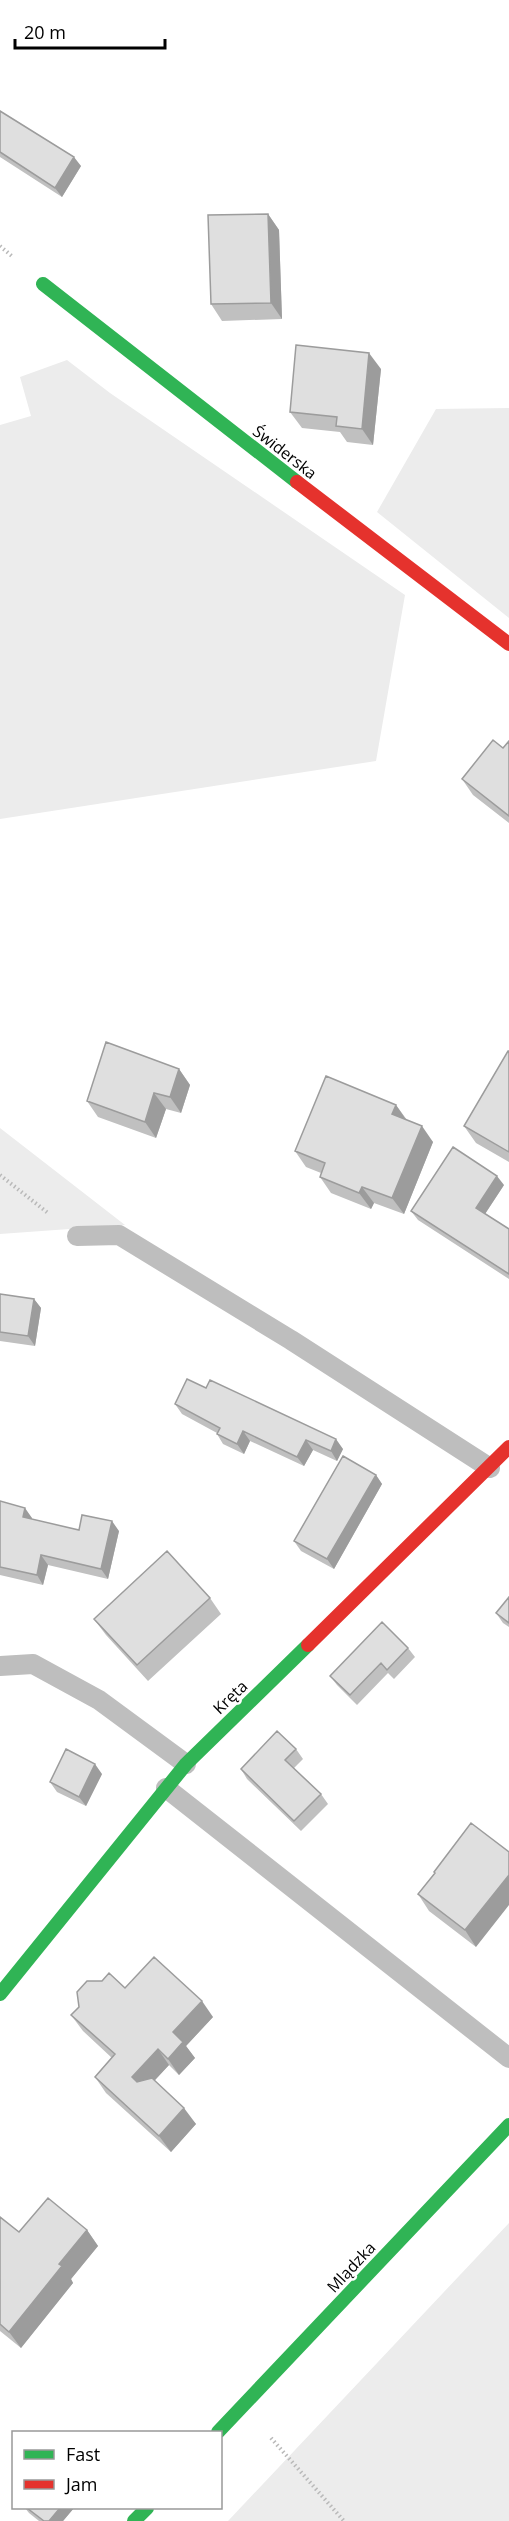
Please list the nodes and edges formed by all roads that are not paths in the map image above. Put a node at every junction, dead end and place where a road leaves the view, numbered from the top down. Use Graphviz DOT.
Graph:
graph roads {
  1 [pos="43,284"];
  2 [pos="509,644"];
  3 [pos="77,1236"];
  4 [pos="509,1447"];
  5 [pos="490,1468"];
  6 [pos="0,1665"];
  7 [pos="186,1764"];
  8 [pos="166,1788"];
  9 [pos="0,1994"];
  10 [pos="509,2058"];
  11 [pos="509,2125"];
  12 [pos="220,2431"];
  13 [pos="146,2509"];
  14 [pos="134,2521"];
  1 -- 2 [label="street, Świderska"];
  3 -- 5 [label="lane"];
  4 -- 5 [label="street, Kręta"];
  5 -- 7 [label="street, Kręta"];
  6 -- 7 [label="lane"];
  7 -- 8 [label="street, Kręta"];
  8 -- 9 [label="street, Kręta"];
  8 -- 10 [label="lane"];
  11 -- 12 [label="street, Mlądzka"];
  13 -- 14 [label="street"];
}
